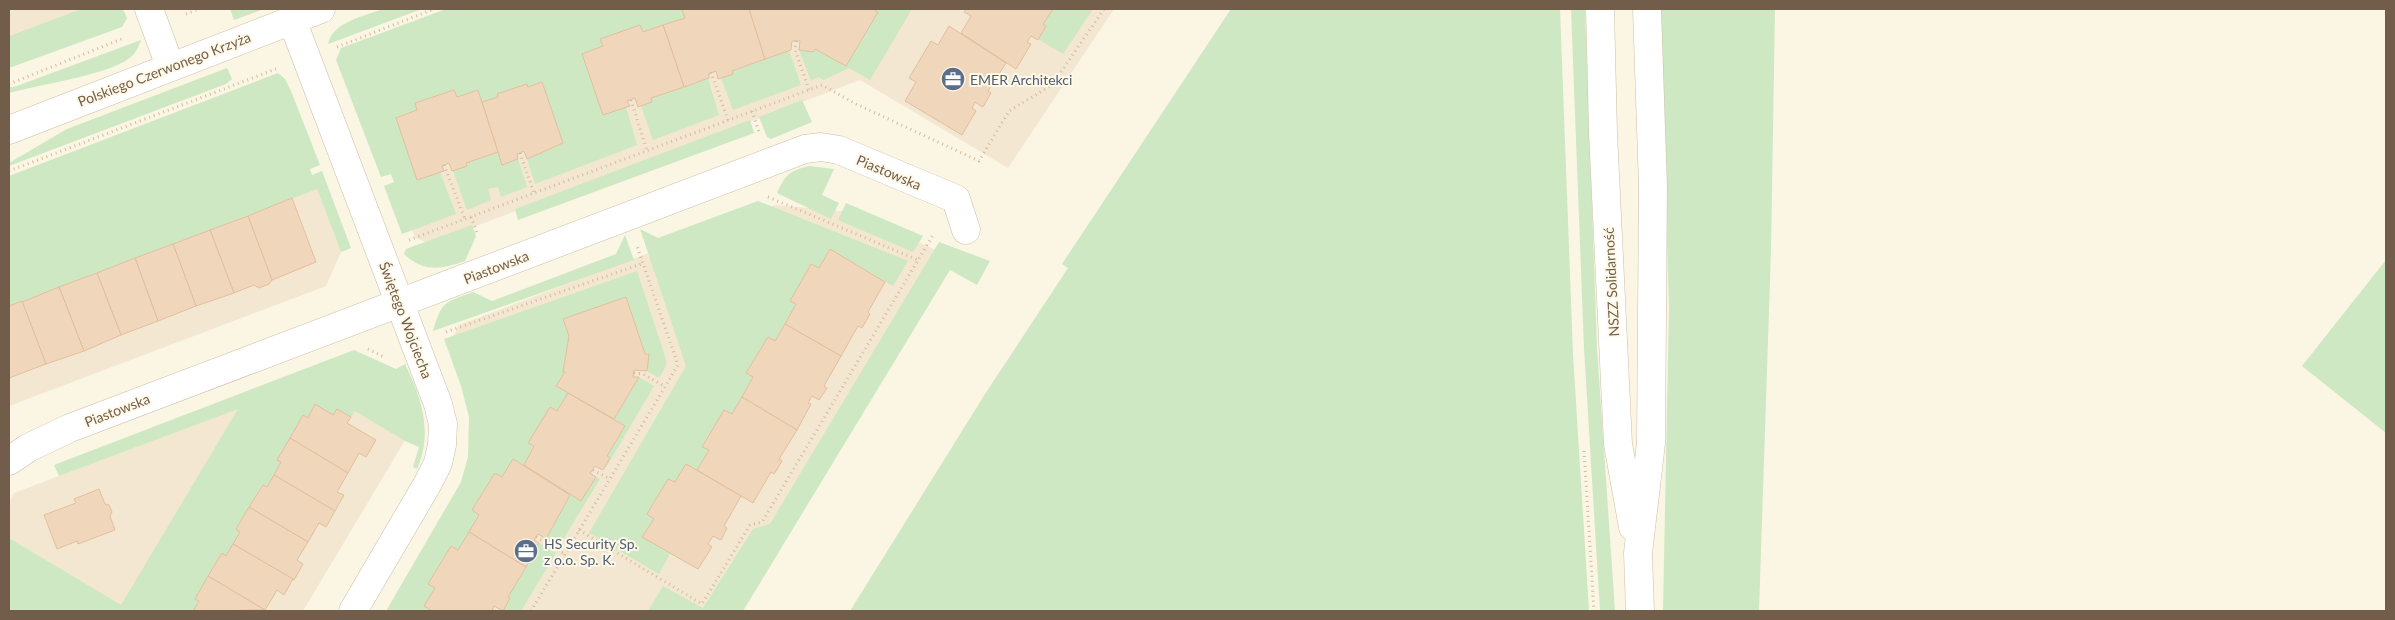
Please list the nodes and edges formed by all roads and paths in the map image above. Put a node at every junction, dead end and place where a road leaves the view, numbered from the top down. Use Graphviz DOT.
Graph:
graph roads {
  1 [pos="199,9"];
  2 [pos="321,9"];
  3 [pos="434,9"];
  4 [pos="1104,9"];
  5 [pos="1600,9"];
  6 [pos="1647,9"];
  7 [pos="152,17"];
  8 [pos="292,20"];
  9 [pos="796,41"];
  10 [pos="331,51"];
  11 [pos="170,66"];
  12 [pos="282,67"];
  13 [pos="711,72"];
  14 [pos="9,84"];
  15 [pos="809,90"];
  16 [pos="631,100"];
  17 [pos="728,120"];
  18 [pos="9,130"];
  19 [pos="648,151"];
  20 [pos="520,153"];
  21 [pos="444,165"];
  22 [pos="756,168"];
  23 [pos="9,171"];
  24 [pos="534,193"];
  25 [pos="948,196"];
  26 [pos="472,216"];
  27 [pos="627,217"];
  28 [pos="465,219"];
  29 [pos="966,230"];
  30 [pos="478,235"];
  31 [pos="380,251"];
  32 [pos="918,260"];
  33 [pos="399,303"];
  34 [pos="634,373"];
  35 [pos="664,386"];
  36 [pos="9,461"];
  37 [pos="593,470"];
  38 [pos="610,479"];
  39 [pos="579,530"];
  40 [pos="536,537"];
  41 [pos="1638,553"];
  42 [pos="565,554"];
  43 [pos="353,611"];
  44 [pos="531,611"];
  45 [pos="1640,611"];
  1 -- 7 [label="path"];
  2 -- 8 [label="street, Polskiego Czerwonego Krzyża"];
  3 -- 10 [label="path"];
  4 -- 15 [label="path"];
  5 -- 41 [label="street, NSZZ Solidarność"];
  6 -- 41 [label="street, NSZZ Solidarność"];
  7 -- 11 [label="street"];
  7 -- 14 [label="path"];
  8 -- 11 [label="street, Polskiego Czerwonego Krzyża"];
  8 -- 31 [label="street, Świętego Wojciecha"];
  9 -- 15 [label="path"];
  11 -- 18 [label="street, Polskiego Czerwonego Krzyża"];
  12 -- 23 [label="path"];
  13 -- 17 [label="path"];
  15 -- 17 [label="path"];
  16 -- 19 [label="path"];
  17 -- 19 [label="path"];
  19 -- 24 [label="path"];
  20 -- 24 [label="path"];
  21 -- 28 [label="path"];
  22 -- 25 [label="street, Piastowska"];
  22 -- 27 [label="street, Piastowska"];
  22 -- 32 [label="path"];
  24 -- 26 [label="path"];
  25 -- 29 [label="street"];
  25 -- 32 [label="path"];
  26 -- 28 [label="path"];
  26 -- 30 [label="path"];
  27 -- 33 [label="street, Piastowska"];
  27 -- 35 [label="path"];
  28 -- 31 [label="path"];
  31 -- 33 [label="street, Świętego Wojciecha"];
  32 -- 39 [label="path"];
  33 -- 36 [label="street, Piastowska"];
  33 -- 43 [label="street, Świętego Wojciecha"];
  34 -- 35 [label="path"];
  35 -- 38 [label="path"];
  37 -- 38 [label="path"];
  38 -- 39 [label="path"];
  39 -- 42 [label="path"];
  40 -- 42 [label="path"];
  41 -- 45 [label="street, NSZZ Solidarność"];
  42 -- 44 [label="path"];
}
